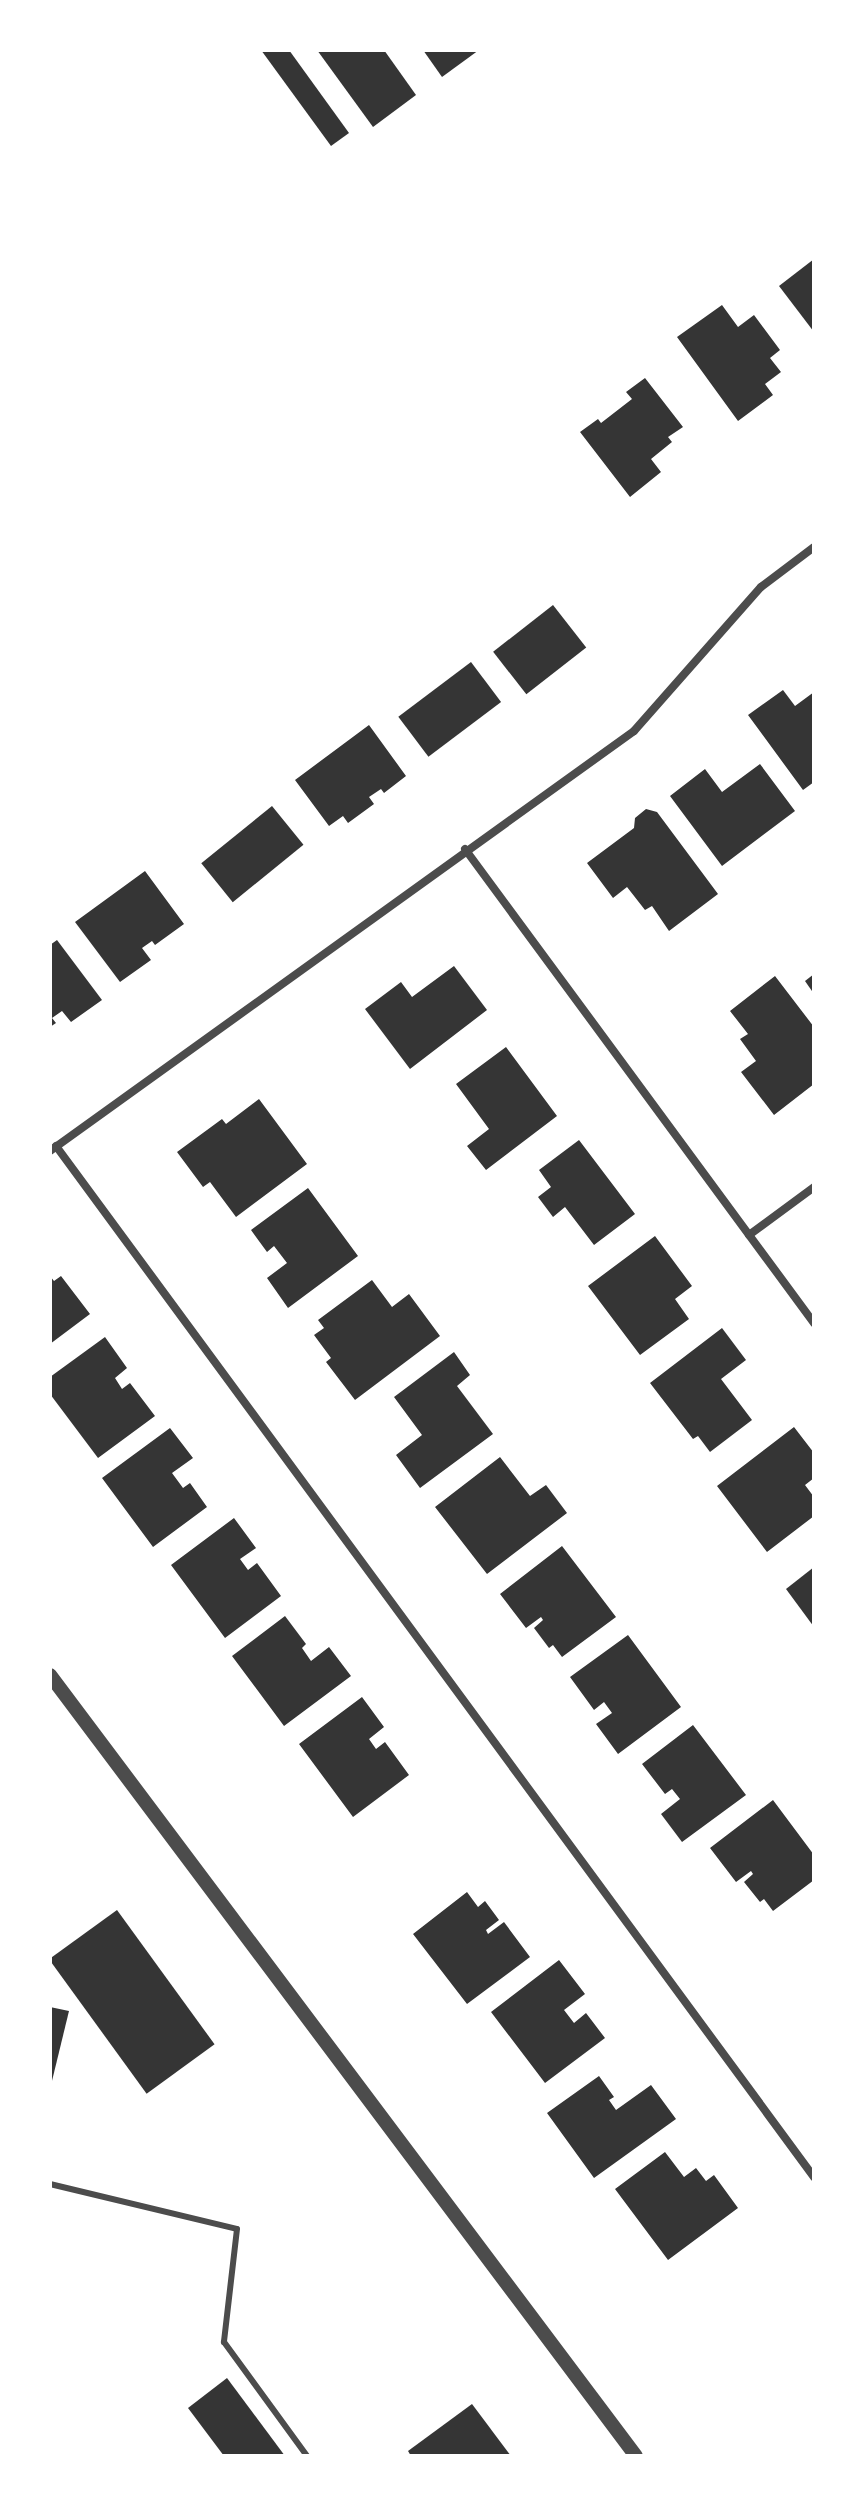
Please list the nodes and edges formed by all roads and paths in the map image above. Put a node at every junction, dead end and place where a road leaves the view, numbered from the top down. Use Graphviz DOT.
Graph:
graph roads {
  1 [pos="814,547"];
  2 [pos="465,849"];
  3 [pos="53,1148"];
  4 [pos="814,1187"];
  5 [pos="749,1235"];
  6 [pos="814,1323"];
  7 [pos="50,1675"];
  8 [pos="814,2177"];
  9 [pos="50,2184"];
  10 [pos="307,2456"];
  11 [pos="636,2456"];
  1 -- 2 [label="street"];
  2 -- 3 [label="street"];
  2 -- 5 [label="street"];
  3 -- 8 [label="street"];
  4 -- 5 [label="street"];
  5 -- 6 [label="street"];
  7 -- 11 [label="street"];
  9 -- 10 [label="lane"];
}
